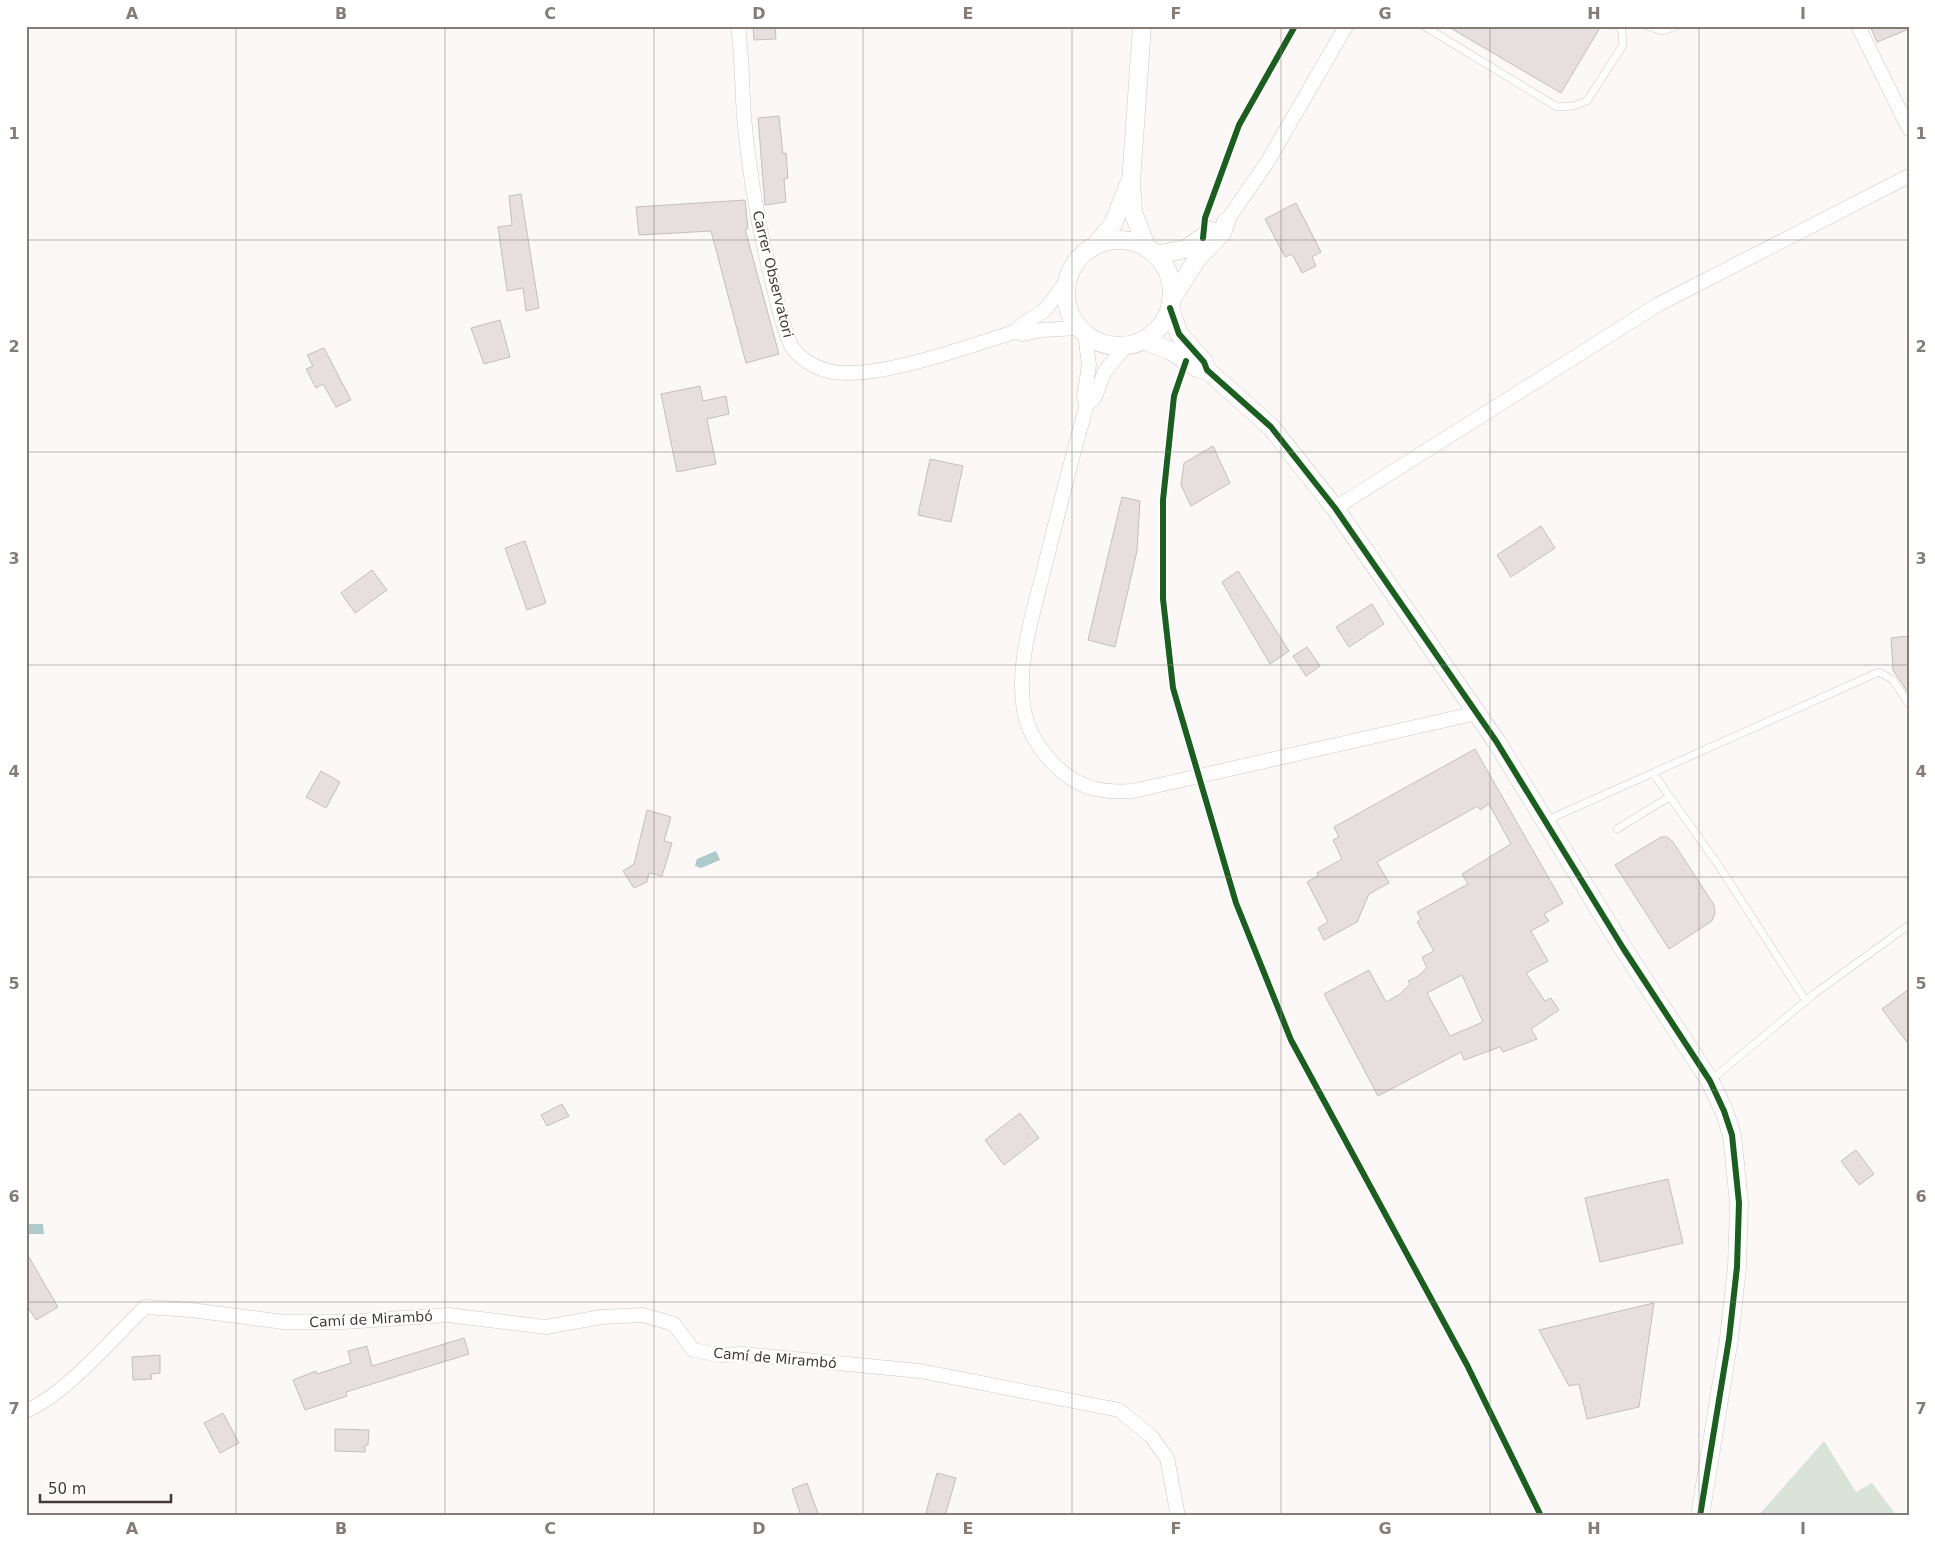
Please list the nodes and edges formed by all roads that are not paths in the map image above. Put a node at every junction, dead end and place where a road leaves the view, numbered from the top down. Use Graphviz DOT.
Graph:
graph roads {
  1 [pos="738,26"];
  2 [pos="1142,26"];
  3 [pos="1346,26"];
  4 [pos="1424,26"];
  5 [pos="1618,26"];
  6 [pos="1647,26"];
  7 [pos="1677,26"];
  8 [pos="1858,26"];
  9 [pos="1909,129"];
  10 [pos="1909,176"];
  11 [pos="1131,182"];
  12 [pos="1226,222"];
  13 [pos="1096,245"];
  14 [pos="1151,252"];
  15 [pos="1066,282"];
  16 [pos="1170,304"];
  17 [pos="1082,331"];
  18 [pos="1015,332"];
  19 [pos="1143,340"];
  20 [pos="1126,346"];
  21 [pos="1207,370"];
  22 [pos="1087,404"];
  23 [pos="1335,508"];
  24 [pos="1909,704"];
  25 [pos="1477,713"];
  26 [pos="1653,773"];
  27 [pos="1669,797"];
  28 [pos="1545,822"];
  29 [pos="1617,829"];
  30 [pos="1909,925"];
  31 [pos="1806,1001"];
  32 [pos="1710,1081"];
  33 [pos="26,1411"];
  34 [pos="1178,1516"];
  35 [pos="1700,1516"];
  1 -- 18 [label="street, Carrer Observatori"];
  2 -- 11 [label="street"];
  3 -- 12 [label="street"];
  4 -- 5 [label="lane"];
  6 -- 7 [label="lane"];
  8 -- 9 [label="street"];
  10 -- 23 [label="street"];
  11 -- 13 [label="street"];
  11 -- 14 [label="street"];
  12 -- 14 [label="street"];
  12 -- 16 [label="street"];
  13 -- 14 [label="street"];
  13 -- 15 [label="street"];
  14 -- 16 [label="street"];
  15 -- 17 [label="street"];
  15 -- 18 [label="street"];
  16 -- 19 [label="street"];
  16 -- 21 [label="street"];
  17 -- 18 [label="street"];
  17 -- 20 [label="street"];
  17 -- 22 [label="street"];
  19 -- 20 [label="street"];
  19 -- 21 [label="street"];
  20 -- 22 [label="street"];
  21 -- 23 [label="street"];
  22 -- 25 [label="street"];
  23 -- 25 [label="street"];
  24 -- 26 [label="lane"];
  25 -- 28 [label="street"];
  26 -- 27 [label="lane"];
  26 -- 28 [label="lane"];
  27 -- 29 [label="lane"];
  27 -- 31 [label="lane"];
  28 -- 32 [label="street"];
  30 -- 31 [label="lane"];
  31 -- 32 [label="lane"];
  32 -- 35 [label="street"];
  33 -- 34 [label="street, Camí de Mirambó"];
}
